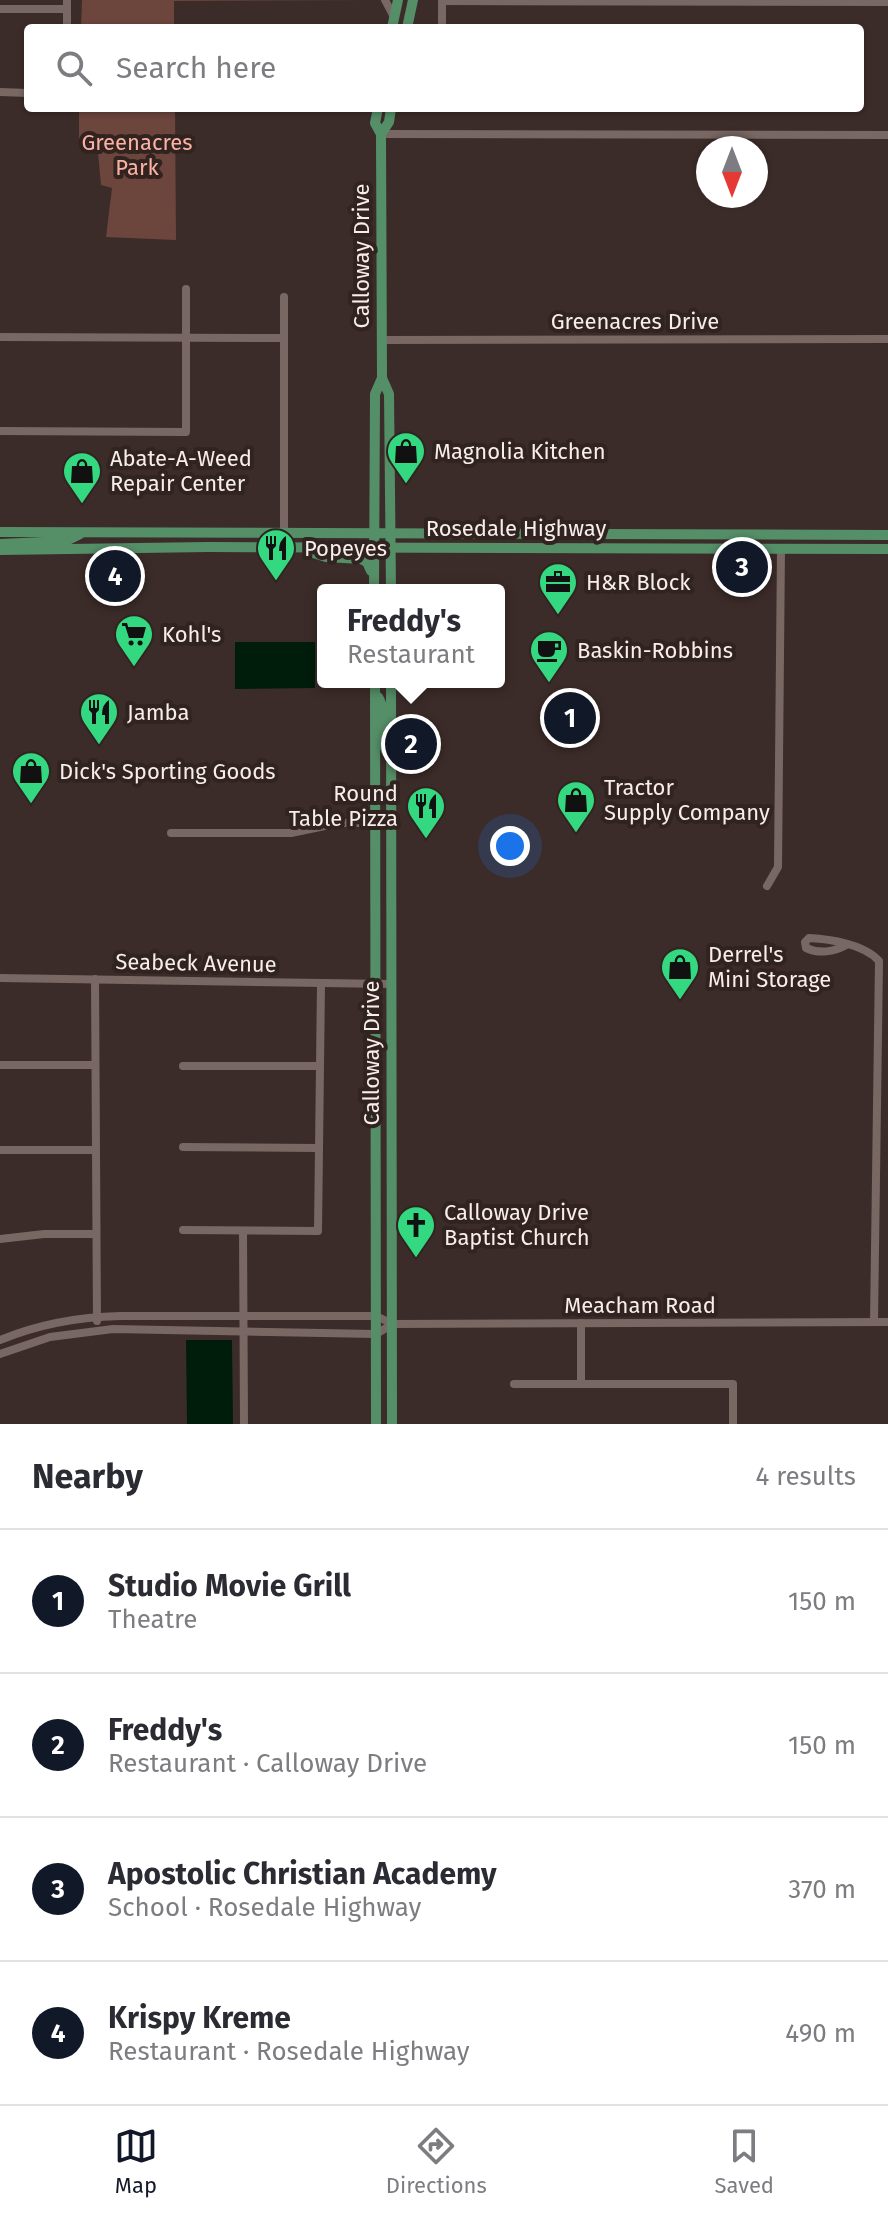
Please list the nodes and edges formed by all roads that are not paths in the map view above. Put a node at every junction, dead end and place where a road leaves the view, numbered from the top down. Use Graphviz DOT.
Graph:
graph roads {
  1 [pos="385,0"];
  2 [pos="398,0"];
  3 [pos="442,0"];
  4 [pos="888,2"];
  5 [pos="67,4"];
  6 [pos="412,4"];
  7 [pos="0,9"];
  8 [pos="393,22"];
  9 [pos="408,24"];
  10 [pos="414,24"];
  11 [pos="442,24"];
  12 [pos="0,92"];
  13 [pos="24,93"];
  14 [pos="377,112"];
  15 [pos="390,112"];
  16 [pos="381,134"];
  17 [pos="888,135"];
  18 [pos="186,289"];
  19 [pos="284,297"];
  20 [pos="0,337"];
  21 [pos="186,338"];
  22 [pos="284,338"];
  23 [pos="888,339"];
  24 [pos="382,340"];
  25 [pos="382,378"];
  26 [pos="0,431"];
  27 [pos="0,532"];
  28 [pos="82,532"];
  29 [pos="284,534"];
  30 [pos="374,534"];
  31 [pos="391,534"];
  32 [pos="629,534"];
  33 [pos="770,535"];
  34 [pos="888,535"];
  35 [pos="0,547"];
  36 [pos="285,548"];
  37 [pos="374,548"];
  38 [pos="391,548"];
  39 [pos="562,548"];
  40 [pos="631,548"];
  41 [pos="781,549"];
  42 [pos="888,549"];
  43 [pos="374,584"];
  44 [pos="374,584"];
  45 [pos="391,584"];
  46 [pos="376,688"];
  47 [pos="391,688"];
  48 [pos="391,764"];
  49 [pos="376,822"];
  50 [pos="390,823"];
  51 [pos="171,833"];
  52 [pos="767,886"];
  53 [pos="846,945"];
  54 [pos="0,978"];
  55 [pos="95,979"];
  56 [pos="321,984"];
  57 [pos="377,984"];
  58 [pos="391,984"];
  59 [pos="377,1062"];
  60 [pos="0,1065"];
  61 [pos="95,1065"];
  62 [pos="183,1066"];
  63 [pos="320,1066"];
  64 [pos="377,1121"];
  65 [pos="391,1123"];
  66 [pos="183,1147"];
  67 [pos="319,1148"];
  68 [pos="0,1150"];
  69 [pos="95,1150"];
  70 [pos="391,1182"];
  71 [pos="183,1230"];
  72 [pos="243,1231"];
  73 [pos="95,1234"];
  74 [pos="0,1239"];
  75 [pos="96,1316"];
  76 [pos="245,1316"];
  77 [pos="376,1316"];
  78 [pos="874,1322"];
  79 [pos="888,1322"];
  80 [pos="581,1323"];
  81 [pos="393,1324"];
  82 [pos="97,1330"];
  83 [pos="245,1331"];
  84 [pos="376,1334"];
  85 [pos="0,1340"];
  86 [pos="0,1354"];
  87 [pos="514,1384"];
  88 [pos="581,1384"];
  89 [pos="244,1424"];
  90 [pos="376,1424"];
  91 [pos="392,1424"];
  92 [pos="733,1424"];
  1 -- 8 [label="street"];
  2 -- 8 [label="main road"];
  3 -- 4 [label="street"];
  3 -- 11 [label="street"];
  5 -- 7 [label="street"];
  6 -- 9 [label="main road"];
  6 -- 10 [label="street"];
  12 -- 13 [label="street"];
  14 -- 16 [label="main road, Calloway Drive"];
  15 -- 16 [label="main road, Calloway Drive"];
  16 -- 17 [label="street"];
  16 -- 24 [label="main road, Calloway Drive"];
  18 -- 21 [label="street"];
  19 -- 22 [label="street"];
  20 -- 21 [label="street"];
  21 -- 22 [label="street"];
  21 -- 26 [label="street"];
  22 -- 29 [label="street"];
  23 -- 24 [label="street, Greenacres Drive"];
  24 -- 25 [label="main road, Calloway Drive"];
  25 -- 30 [label="main road, Calloway Drive"];
  25 -- 31 [label="main road, Calloway Drive"];
  27 -- 28 [label="main road, Rosedale Highway"];
  28 -- 29 [label="main road, Rosedale Highway"];
  28 -- 35 [label="main road"];
  29 -- 30 [label="main road, Rosedale Highway"];
  30 -- 31 [label="main road, Rosedale Highway"];
  30 -- 37 [label="main road, Calloway Drive"];
  31 -- 32 [label="main road, Rosedale Highway"];
  31 -- 38 [label="main road, Calloway Drive"];
  32 -- 33 [label="main road, Rosedale Highway"];
  32 -- 39 [label="main road"];
  33 -- 34 [label="main road, Rosedale Highway"];
  33 -- 40 [label="main road"];
  35 -- 36 [label="main road, Rosedale Highway"];
  36 -- 37 [label="main road, Rosedale Highway"];
  36 -- 44 [label="main road"];
  37 -- 38 [label="main road, Rosedale Highway"];
  37 -- 43 [label="main road, Calloway Drive"];
  38 -- 39 [label="main road, Rosedale Highway"];
  38 -- 45 [label="main road, Calloway Drive"];
  39 -- 40 [label="main road, Rosedale Highway"];
  40 -- 41 [label="main road, Rosedale Highway"];
  41 -- 42 [label="main road, Rosedale Highway"];
  41 -- 52 [label="street"];
  46 -- 48 [label="main road"];
  46 -- 49 [label="main road, Calloway Drive"];
  47 -- 48 [label="main road, Calloway Drive"];
  48 -- 50 [label="main road, Calloway Drive"];
  49 -- 50 [label="street"];
  49 -- 51 [label="street"];
  49 -- 57 [label="main road, Calloway Drive"];
  50 -- 58 [label="main road, Calloway Drive"];
  53 -- 78 [label="street"];
  54 -- 55 [label="street, Seabeck Avenue"];
  55 -- 56 [label="street, Seabeck Avenue"];
  55 -- 61 [label="street"];
  56 -- 57 [label="street, Seabeck Avenue"];
  56 -- 63 [label="street"];
  57 -- 58 [label="street, Seabeck Avenue"];
  57 -- 59 [label="main road, Calloway Drive"];
  58 -- 65 [label="main road, Calloway Drive"];
  59 -- 64 [label="main road, Calloway Drive"];
  59 -- 65 [label="main road"];
  60 -- 61 [label="street"];
  61 -- 69 [label="street"];
  62 -- 63 [label="street"];
  63 -- 67 [label="street"];
  64 -- 70 [label="main road"];
  64 -- 77 [label="main road, Calloway Drive"];
  65 -- 70 [label="main road, Calloway Drive"];
  66 -- 67 [label="street"];
  67 -- 72 [label="street"];
  68 -- 69 [label="street"];
  69 -- 73 [label="street"];
  70 -- 81 [label="main road, Calloway Drive"];
  71 -- 72 [label="street"];
  72 -- 76 [label="street"];
  73 -- 74 [label="street"];
  73 -- 75 [label="street"];
  75 -- 76 [label="street, Meacham Road"];
  75 -- 82 [label="street"];
  75 -- 85 [label="street, Meacham Road"];
  76 -- 77 [label="street, Meacham Road"];
  76 -- 83 [label="street"];
  77 -- 81 [label="street, Meacham Road"];
  77 -- 84 [label="main road, Calloway Drive"];
  78 -- 79 [label="street, Meacham Road"];
  78 -- 80 [label="street, Meacham Road"];
  80 -- 81 [label="street, Meacham Road"];
  80 -- 88 [label="street"];
  81 -- 84 [label="street"];
  81 -- 91 [label="main road, Calloway Drive"];
  82 -- 83 [label="street"];
  82 -- 86 [label="street"];
  83 -- 84 [label="street"];
  83 -- 89 [label="street"];
  84 -- 90 [label="main road, Calloway Drive"];
  87 -- 88 [label="street"];
  88 -- 92 [label="street"];
}
